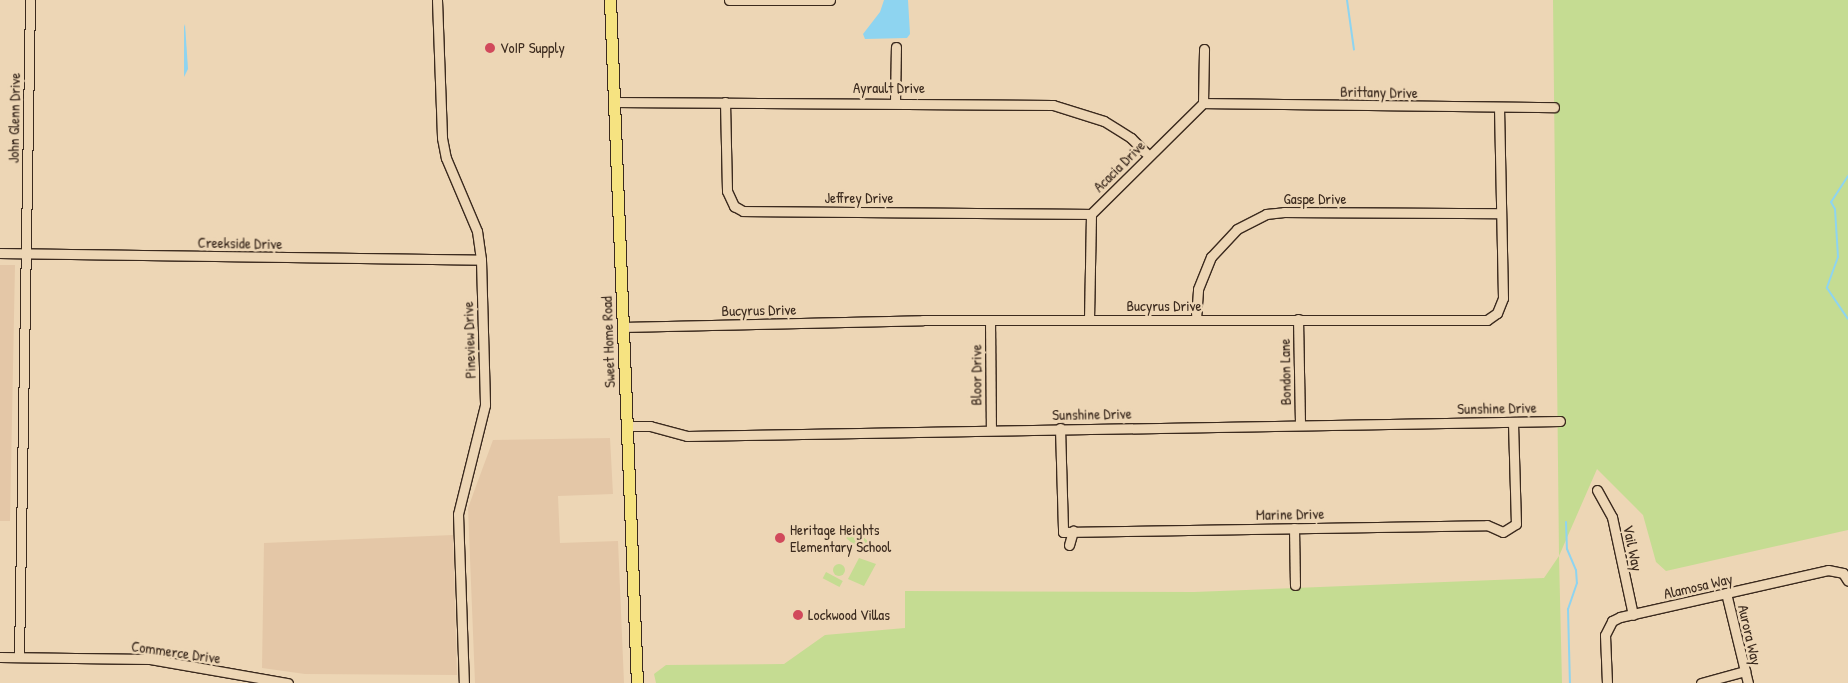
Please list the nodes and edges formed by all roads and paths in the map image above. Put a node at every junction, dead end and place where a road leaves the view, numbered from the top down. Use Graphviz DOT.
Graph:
graph roads {
  1 [pos="30,0"];
  2 [pos="436,0"];
  3 [pos="610,0"];
  4 [pos="729,0"];
  5 [pos="830,0"];
  6 [pos="896,47"];
  7 [pos="1204,49"];
  8 [pos="614,102"];
  9 [pos="724,102"];
  10 [pos="895,102"];
  11 [pos="1203,103"];
  12 [pos="1499,107"];
  13 [pos="1554,107"];
  14 [pos="1149,156"];
  15 [pos="1500,213"];
  16 [pos="1091,214"];
  17 [pos="0,252"];
  18 [pos="26,253"];
  19 [pos="480,260"];
  20 [pos="1089,319"];
  21 [pos="1196,319"];
  22 [pos="990,320"];
  23 [pos="1298,320"];
  24 [pos="622,327"];
  25 [pos="1560,421"];
  26 [pos="1513,422"];
  27 [pos="1300,424"];
  28 [pos="626,426"];
  29 [pos="1060,428"];
  30 [pos="991,430"];
  31 [pos="1597,490"];
  32 [pos="1294,528"];
  33 [pos="1073,531"];
  34 [pos="1069,545"];
  35 [pos="1848,581"];
  36 [pos="1295,585"];
  37 [pos="1726,593"];
  38 [pos="1633,614"];
  39 [pos="0,657"];
  40 [pos="19,658"];
  41 [pos="1745,671"];
  42 [pos="288,683"];
  43 [pos="464,683"];
  44 [pos="637,683"];
  45 [pos="1607,683"];
  46 [pos="1701,683"];
  47 [pos="1748,683"];
  1 -- 18 [label="street, John Glenn Drive"];
  2 -- 19 [label="street, Pineview Drive"];
  3 -- 8 [label="main road, Sweet Home Road"];
  4 -- 5 [label="street"];
  6 -- 10 [label="street"];
  7 -- 11 [label="street"];
  8 -- 9 [label="street, Ayrault Drive"];
  8 -- 24 [label="main road, Sweet Home Road"];
  9 -- 10 [label="street, Ayrault Drive"];
  9 -- 16 [label="street, Jeffrey Drive"];
  10 -- 14 [label="street, Ayrault Drive"];
  11 -- 12 [label="street, Brittany Drive"];
  11 -- 14 [label="street, Acacia Drive"];
  12 -- 13 [label="street, Brittany Drive"];
  12 -- 15 [label="street, Bucyrus Drive"];
  14 -- 16 [label="street, Acacia Drive"];
  15 -- 21 [label="street, Gaspe Drive"];
  15 -- 23 [label="street, Bucyrus Drive"];
  16 -- 20 [label="street, Acacia Drive"];
  17 -- 18 [label="street, Creekside Drive"];
  18 -- 19 [label="street, Creekside Drive"];
  18 -- 40 [label="street, John Glenn Drive"];
  19 -- 43 [label="street, Pineview Drive"];
  20 -- 21 [label="street, Bucyrus Drive"];
  20 -- 22 [label="street, Bucyrus Drive"];
  21 -- 23 [label="street, Bucyrus Drive"];
  22 -- 24 [label="street, Bucyrus Drive"];
  22 -- 30 [label="street, Bloor Drive"];
  23 -- 27 [label="street, Bondon Lane"];
  24 -- 28 [label="main road, Sweet Home Road"];
  25 -- 26 [label="street, Sunshine Drive"];
  26 -- 27 [label="street, Sunshine Drive"];
  26 -- 32 [label="street, Marine Drive"];
  27 -- 29 [label="street, Sunshine Drive"];
  28 -- 30 [label="street, Sunshine Drive"];
  28 -- 44 [label="main road, Sweet Home Road"];
  29 -- 30 [label="street, Sunshine Drive"];
  29 -- 33 [label="street"];
  31 -- 38 [label="street, Vail Way"];
  32 -- 33 [label="street, Marine Drive"];
  32 -- 36 [label="street"];
  33 -- 34 [label="street"];
  35 -- 37 [label="street, Alamosa Way"];
  37 -- 38 [label="street, Alamosa Way"];
  37 -- 41 [label="street, Aurora Way"];
  38 -- 45 [label="street, Alamosa Way"];
  39 -- 40 [label="street, Commerce Drive"];
  40 -- 42 [label="street, Commerce Drive"];
  41 -- 46 [label="street"];
  41 -- 47 [label="street, Aurora Way"];
}
